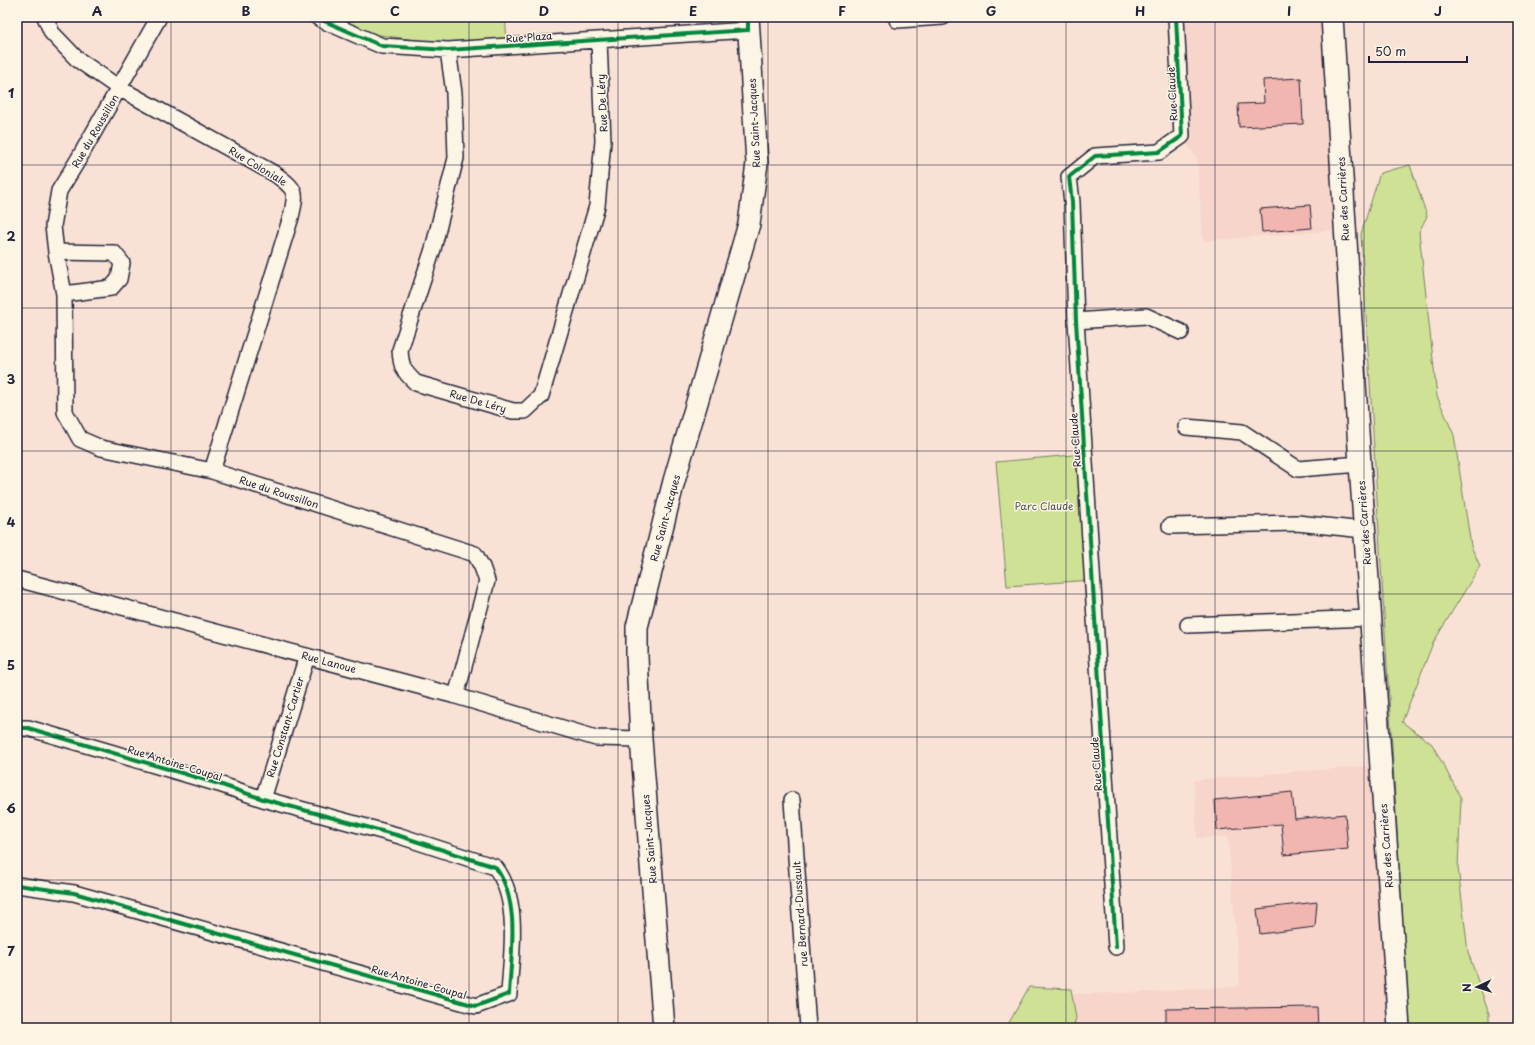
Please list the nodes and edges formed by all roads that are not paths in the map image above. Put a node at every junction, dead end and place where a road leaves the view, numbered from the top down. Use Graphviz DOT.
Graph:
graph roads {
  1 [pos="45,17"];
  2 [pos="159,17"];
  3 [pos="317,17"];
  4 [pos="943,17"];
  5 [pos="1176,17"];
  6 [pos="1332,17"];
  7 [pos="897,19"];
  8 [pos="748,24"];
  9 [pos="599,40"];
  10 [pos="448,50"];
  11 [pos="120,88"];
  12 [pos="56,252"];
  13 [pos="64,294"];
  14 [pos="1076,322"];
  15 [pos="1181,332"];
  16 [pos="1186,427"];
  17 [pos="1360,464"];
  18 [pos="212,471"];
  19 [pos="1170,526"];
  20 [pos="1364,530"];
  21 [pos="17,579"];
  22 [pos="1370,618"];
  23 [pos="1188,625"];
  24 [pos="306,656"];
  25 [pos="456,696"];
  26 [pos="17,728"];
  27 [pos="641,739"];
  28 [pos="262,799"];
  29 [pos="792,800"];
  30 [pos="17,884"];
  31 [pos="1116,947"];
  32 [pos="664,1028"];
  33 [pos="808,1028"];
  34 [pos="1399,1028"];
  1 -- 11 [label="street, Rue Coloniale"];
  2 -- 11 [label="street, Rue du Roussillon"];
  3 -- 10 [label="street, Rue Plaza"];
  4 -- 7 [label="street"];
  5 -- 14 [label="street, Rue Claude"];
  6 -- 17 [label="main road, Rue des Carrières"];
  8 -- 9 [label="street, Rue Plaza"];
  8 -- 27 [label="main road, Rue Saint-Jacques"];
  9 -- 10 [label="street, Rue Plaza"];
  9 -- 10 [label="street, Rue De Léry"];
  11 -- 12 [label="street, Rue du Roussillon"];
  11 -- 18 [label="street, Rue Coloniale"];
  12 -- 13 [label="street, Rue du Roussillon"];
  12 -- 13 [label="street"];
  13 -- 18 [label="street, Rue du Roussillon"];
  14 -- 15 [label="street"];
  14 -- 31 [label="street, Rue Claude"];
  16 -- 17 [label="street"];
  17 -- 20 [label="main road, Rue des Carrières"];
  18 -- 25 [label="street, Rue du Roussillon"];
  19 -- 20 [label="street"];
  20 -- 22 [label="main road, Rue des Carrières"];
  21 -- 24 [label="street, Rue Lanoue"];
  22 -- 23 [label="street"];
  22 -- 34 [label="main road, Rue des Carrières"];
  24 -- 25 [label="street, Rue Lanoue"];
  24 -- 28 [label="street, Rue Constant-Cartier"];
  25 -- 27 [label="street, Rue Lanoue"];
  26 -- 28 [label="street, Rue Antoine-Coupal"];
  27 -- 32 [label="main road, Rue Saint-Jacques"];
  28 -- 30 [label="street, Rue Antoine-Coupal"];
  29 -- 33 [label="street, rue Bernard-Dussault"];
}
